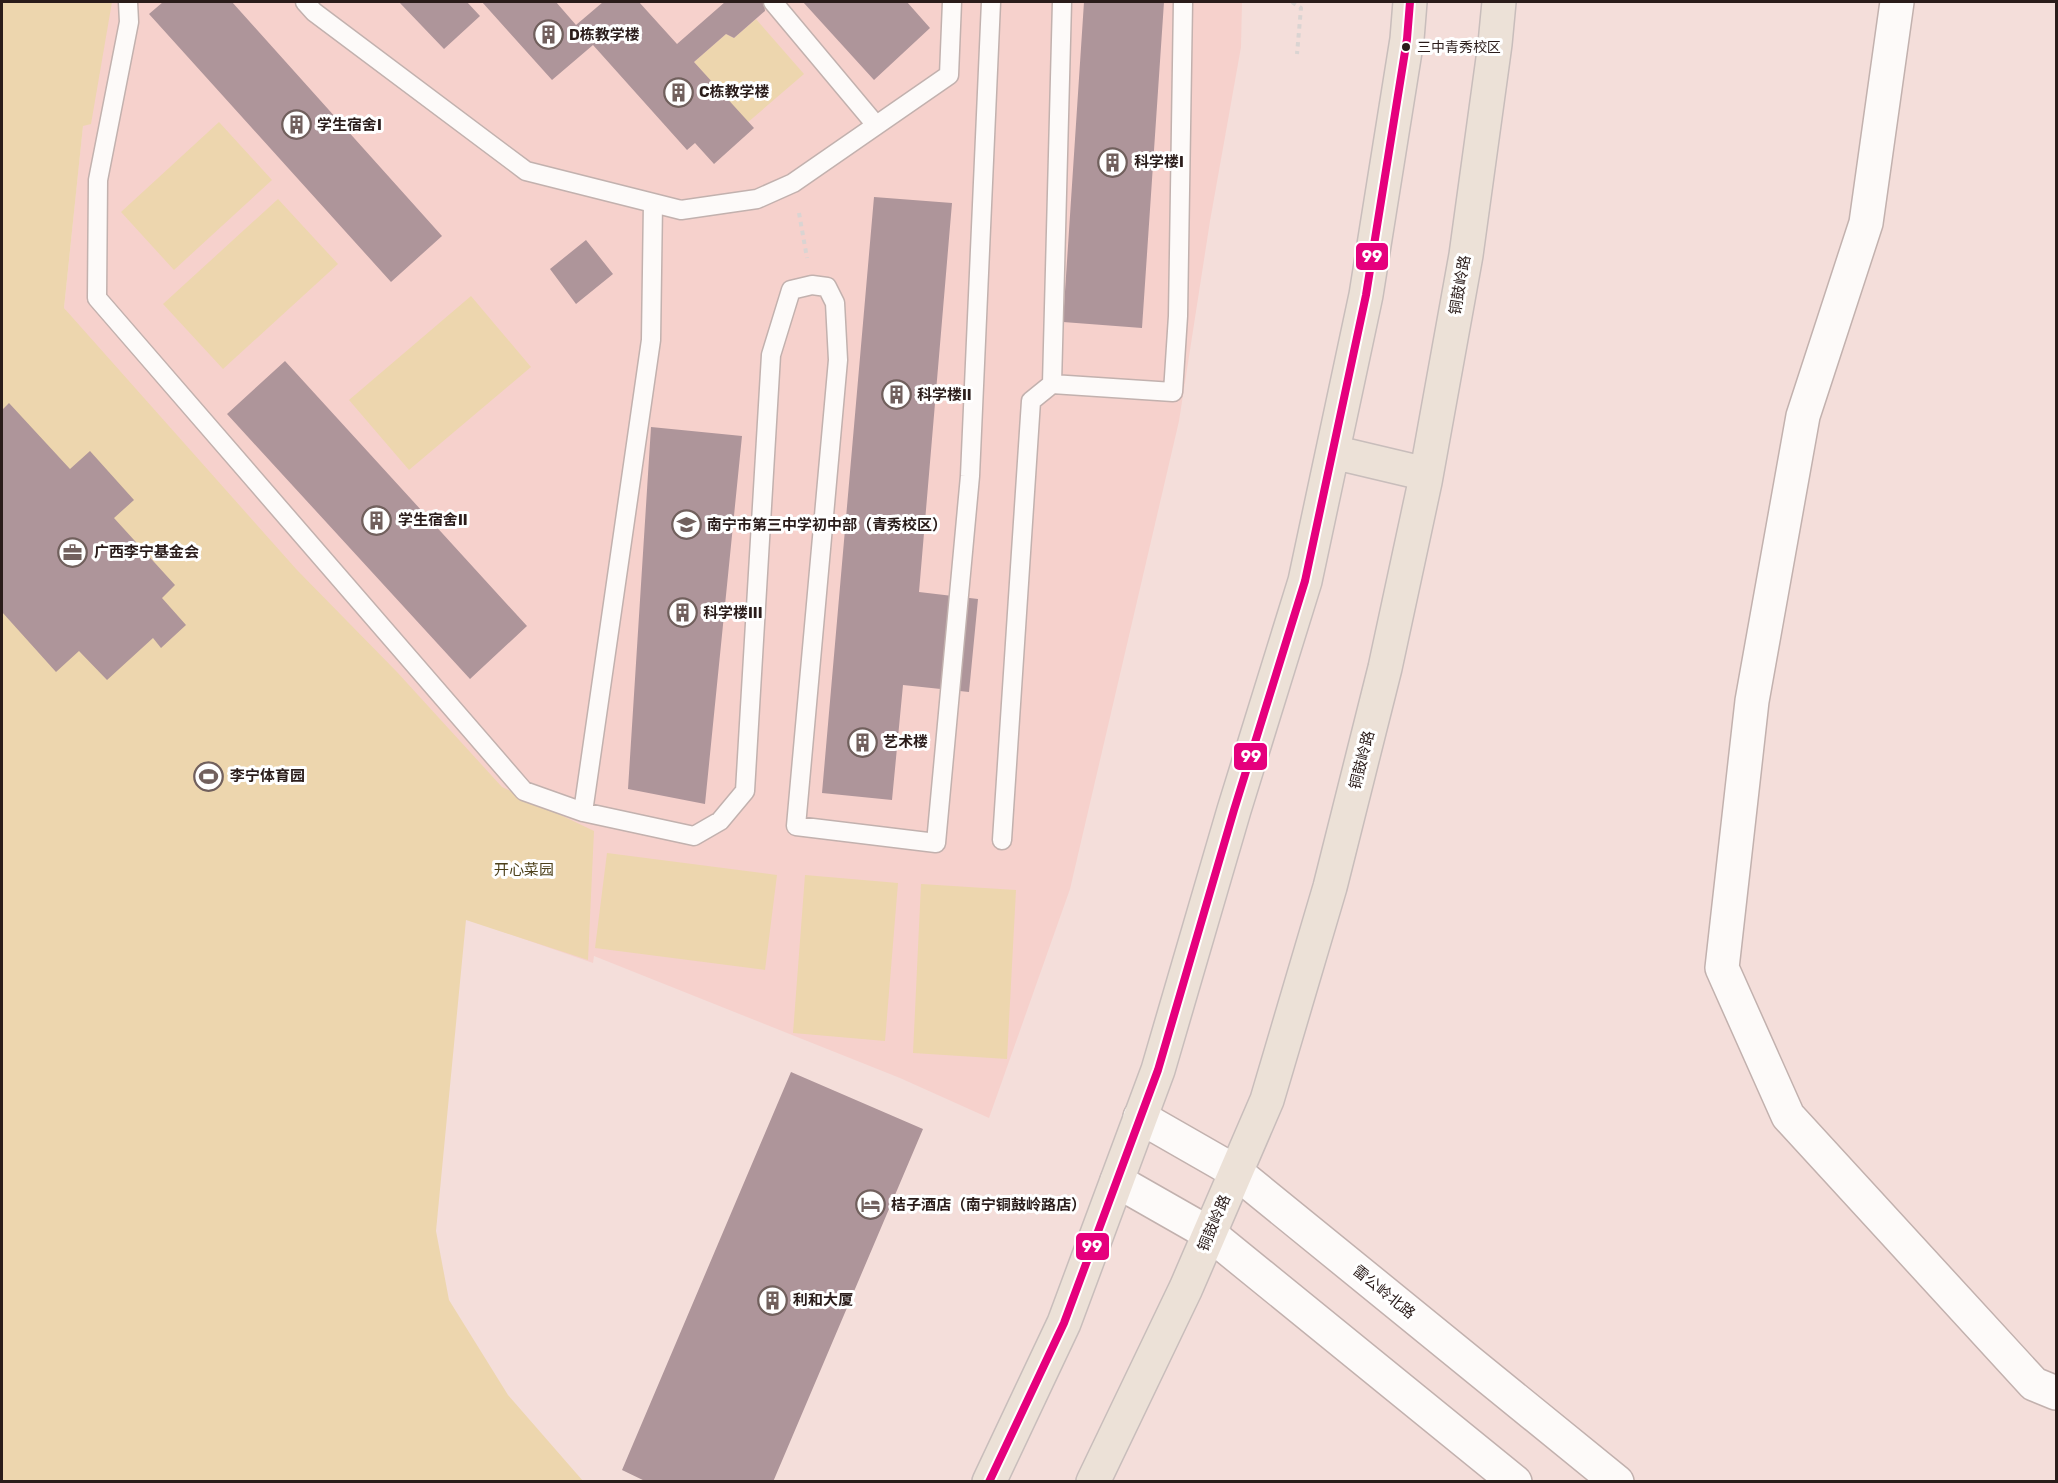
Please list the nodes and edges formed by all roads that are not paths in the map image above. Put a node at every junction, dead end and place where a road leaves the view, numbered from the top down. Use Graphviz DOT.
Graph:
graph roads {
  1 [pos="128,2"];
  2 [pos="305,2"];
  3 [pos="773,2"];
  4 [pos="952,2"];
  5 [pos="992,2"];
  6 [pos="1062,2"];
  7 [pos="1182,2"];
  8 [pos="1410,2"];
  9 [pos="1499,2"];
  10 [pos="1897,2"];
  11 [pos="876,125"];
  12 [pos="653,203"];
  13 [pos="1052,384"];
  14 [pos="1333,452"];
  15 [pos="1426,474"];
  16 [pos="583,812"];
  17 [pos="1002,840"];
  18 [pos="1140,1117"];
  19 [pos="1236,1172"];
  20 [pos="1117,1181"];
  21 [pos="1210,1234"];
  22 [pos="2056,1394"];
  23 [pos="989,1482"];
  24 [pos="1093,1482"];
  25 [pos="1515,1482"];
  26 [pos="1617,1482"];
  1 -- 16 [label="lane"];
  2 -- 12 [label="lane"];
  3 -- 11 [label="lane"];
  4 -- 11 [label="lane"];
  5 -- 16 [label="lane"];
  6 -- 13 [label="lane"];
  7 -- 13 [label="lane"];
  8 -- 14 [label="main road"];
  9 -- 15 [label="main road, 铜鼓岭路"];
  10 -- 22 [label="street"];
  11 -- 12 [label="lane"];
  12 -- 16 [label="lane"];
  13 -- 17 [label="lane"];
  14 -- 15 [label="main road"];
  14 -- 18 [label="main road"];
  15 -- 19 [label="main road, 铜鼓岭路"];
  18 -- 19 [label="street, 雷公岭北路"];
  18 -- 20 [label="main road"];
  19 -- 21 [label="main road, 铜鼓岭路"];
  19 -- 26 [label="street, 雷公岭北路"];
  20 -- 21 [label="street"];
  20 -- 23 [label="main road"];
  21 -- 24 [label="main road, 铜鼓岭路"];
  21 -- 25 [label="street"];
}
